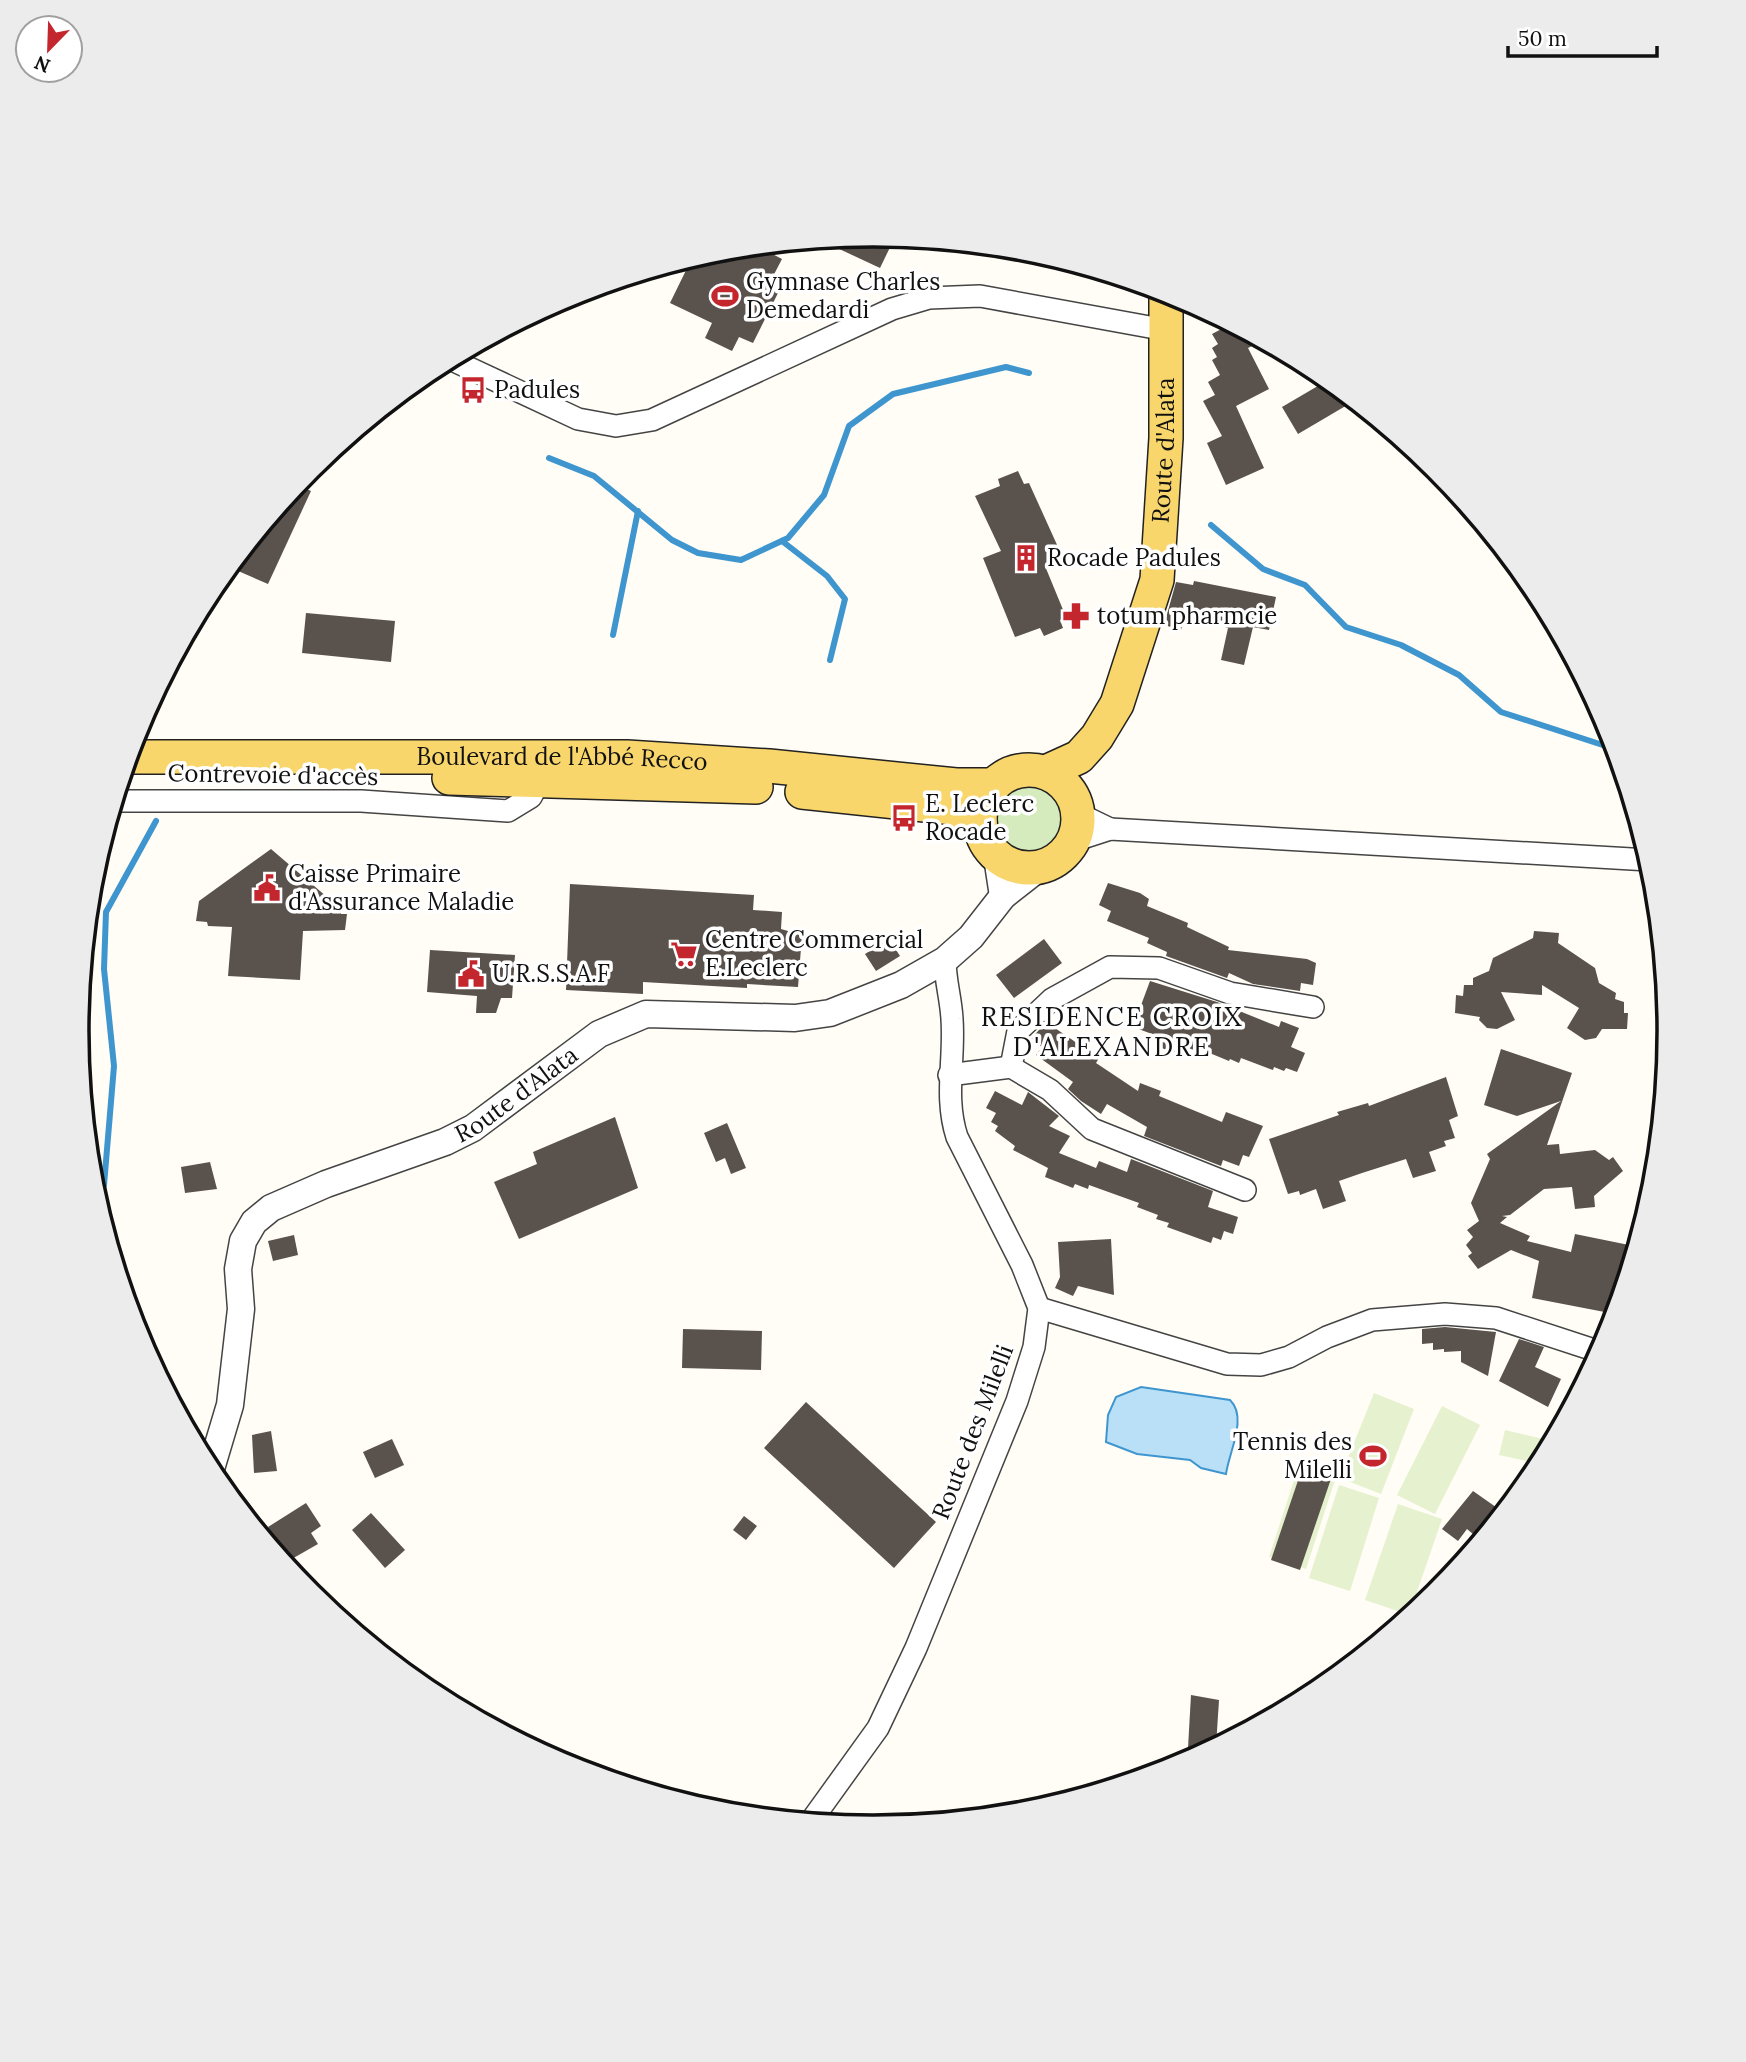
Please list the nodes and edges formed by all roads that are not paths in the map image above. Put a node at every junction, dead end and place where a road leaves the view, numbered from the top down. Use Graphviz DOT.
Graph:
graph roads {
  1 [pos="1166,304"];
  2 [pos="1166,330"];
  3 [pos="461,364"];
  4 [pos="139,757"];
  5 [pos="131,779"];
  6 [pos="540,780"];
  7 [pos="994,785"];
  8 [pos="124,801"];
  9 [pos="1067,804"];
  10 [pos="980,821"];
  11 [pos="998,857"];
  12 [pos="1638,859"];
  13 [pos="1040,867"];
  14 [pos="1003,896"];
  15 [pos="944,960"];
  16 [pos="1312,1007"];
  17 [pos="1011,1067"];
  18 [pos="949,1075"];
  19 [pos="1245,1190"];
  20 [pos="1039,1308"];
  21 [pos="1589,1348"];
  22 [pos="215,1456"];
  23 [pos="817,1813"];
  1 -- 2 [label="main road, Route d'Alata"];
  2 -- 3 [label="street"];
  2 -- 9 [label="main road, Route d'Alata"];
  4 -- 7 [label="main road, Boulevard de l'Abbé Recco"];
  5 -- 6 [label="main road, Boulevard de l'Abbé Recco"];
  6 -- 8 [label="street, Contrevoie d'accès"];
  6 -- 10 [label="main road, Boulevard de l'Abbé Recco"];
  7 -- 9 [label="main road"];
  7 -- 10 [label="main road"];
  9 -- 12 [label="street"];
  9 -- 13 [label="main road"];
  10 -- 11 [label="main road"];
  11 -- 13 [label="main road"];
  11 -- 14 [label="street"];
  13 -- 14 [label="street, Route d'Alata"];
  14 -- 15 [label="street, Route d'Alata"];
  15 -- 18 [label="street, Route des Milelli"];
  15 -- 22 [label="street, Route d'Alata"];
  16 -- 17 [label="street"];
  17 -- 18 [label="street"];
  17 -- 19 [label="street"];
  18 -- 20 [label="street, Route des Milelli"];
  20 -- 21 [label="street"];
  20 -- 23 [label="street, Route des Milelli"];
}
